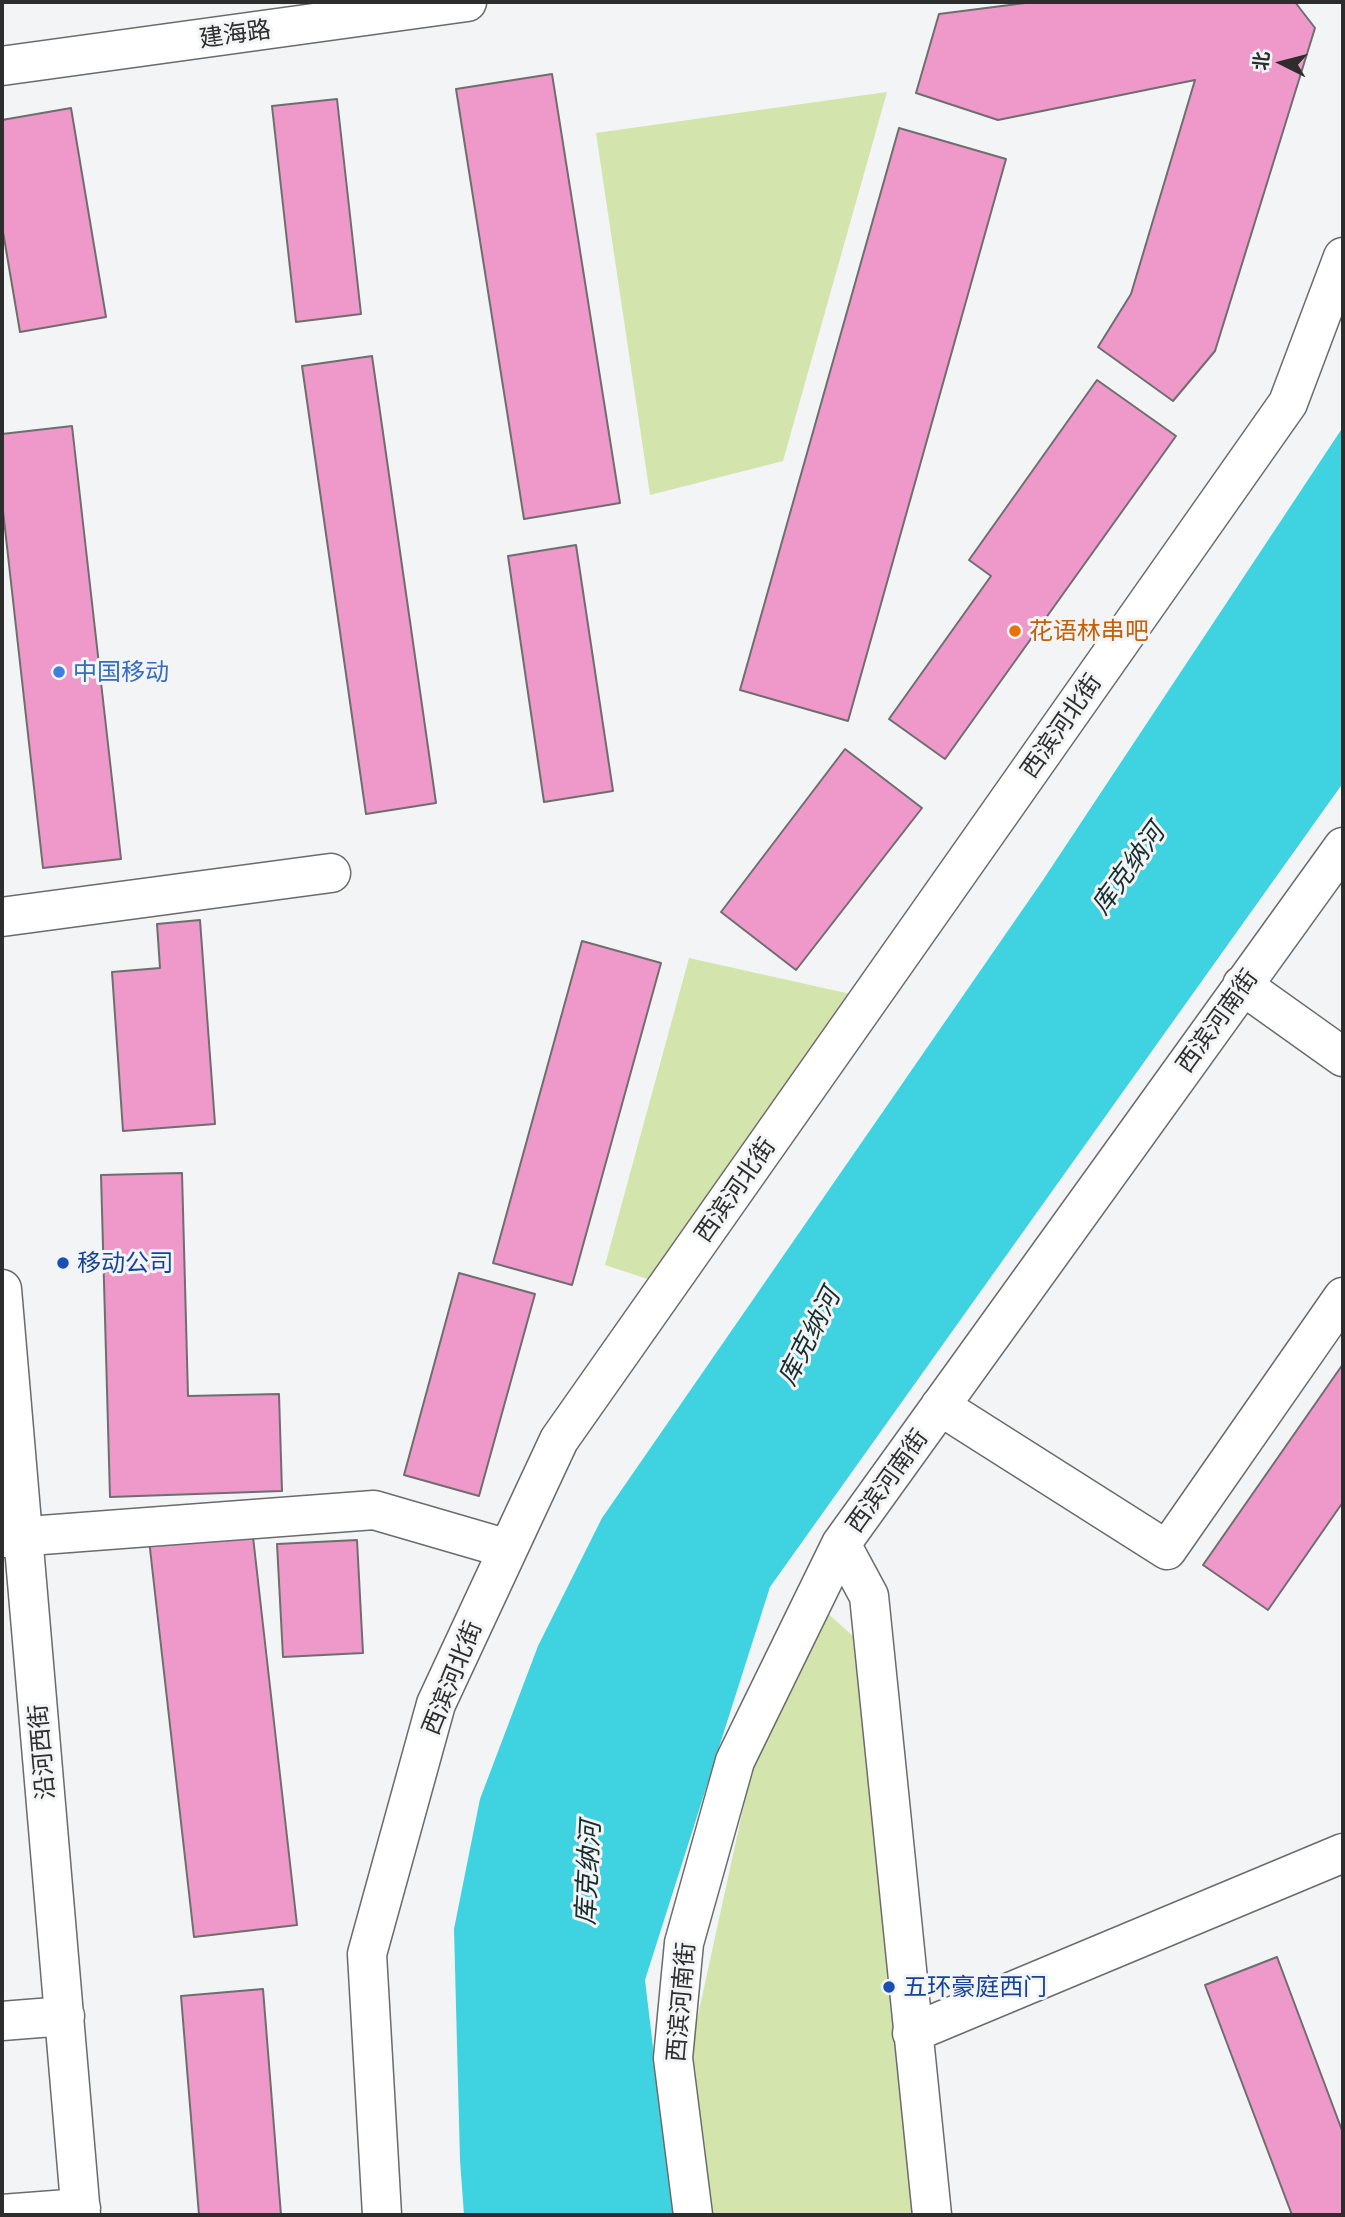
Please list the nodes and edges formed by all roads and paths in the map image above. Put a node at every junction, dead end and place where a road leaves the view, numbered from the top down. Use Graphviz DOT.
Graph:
graph roads {
  1 [pos="467,2"];
  2 [pos="2,66"];
  3 [pos="1343,257"];
  4 [pos="1343,847"];
  5 [pos="331,873"];
  6 [pos="2,917"];
  7 [pos="1242,985"];
  8 [pos="1343,1057"];
  9 [pos="2,1289"];
  10 [pos="1343,1297"];
  11 [pos="940,1406"];
  12 [pos="13,1537"];
  13 [pos="841,1544"];
  14 [pos="508,1549"];
  15 [pos="1343,1853"];
  16 [pos="65,2016"];
  17 [pos="2,2021"];
  18 [pos="912,2034"];
  19 [pos="81,2212"];
  20 [pos="2,2214"];
  21 [pos="382,2215"];
  22 [pos="693,2215"];
  23 [pos="932,2215"];
  1 -- 2 [label="street, 建海路"];
  3 -- 14 [label="street, 西滨河北街"];
  4 -- 7 [label="street, 西滨河南街"];
  5 -- 6 [label="street"];
  7 -- 8 [label="street"];
  7 -- 11 [label="street, 西滨河南街"];
  9 -- 12 [label="street, 沿河西街"];
  10 -- 11 [label="street"];
  11 -- 13 [label="street, 西滨河南街"];
  12 -- 14 [label="street"];
  12 -- 16 [label="street, 沿河西街"];
  13 -- 18 [label="street"];
  13 -- 22 [label="street, 西滨河南街"];
  14 -- 21 [label="street, 西滨河北街"];
  15 -- 18 [label="street"];
  16 -- 17 [label="street"];
  16 -- 19 [label="street, 沿河西街"];
  18 -- 23 [label="street"];
  19 -- 20 [label="street"];
}
